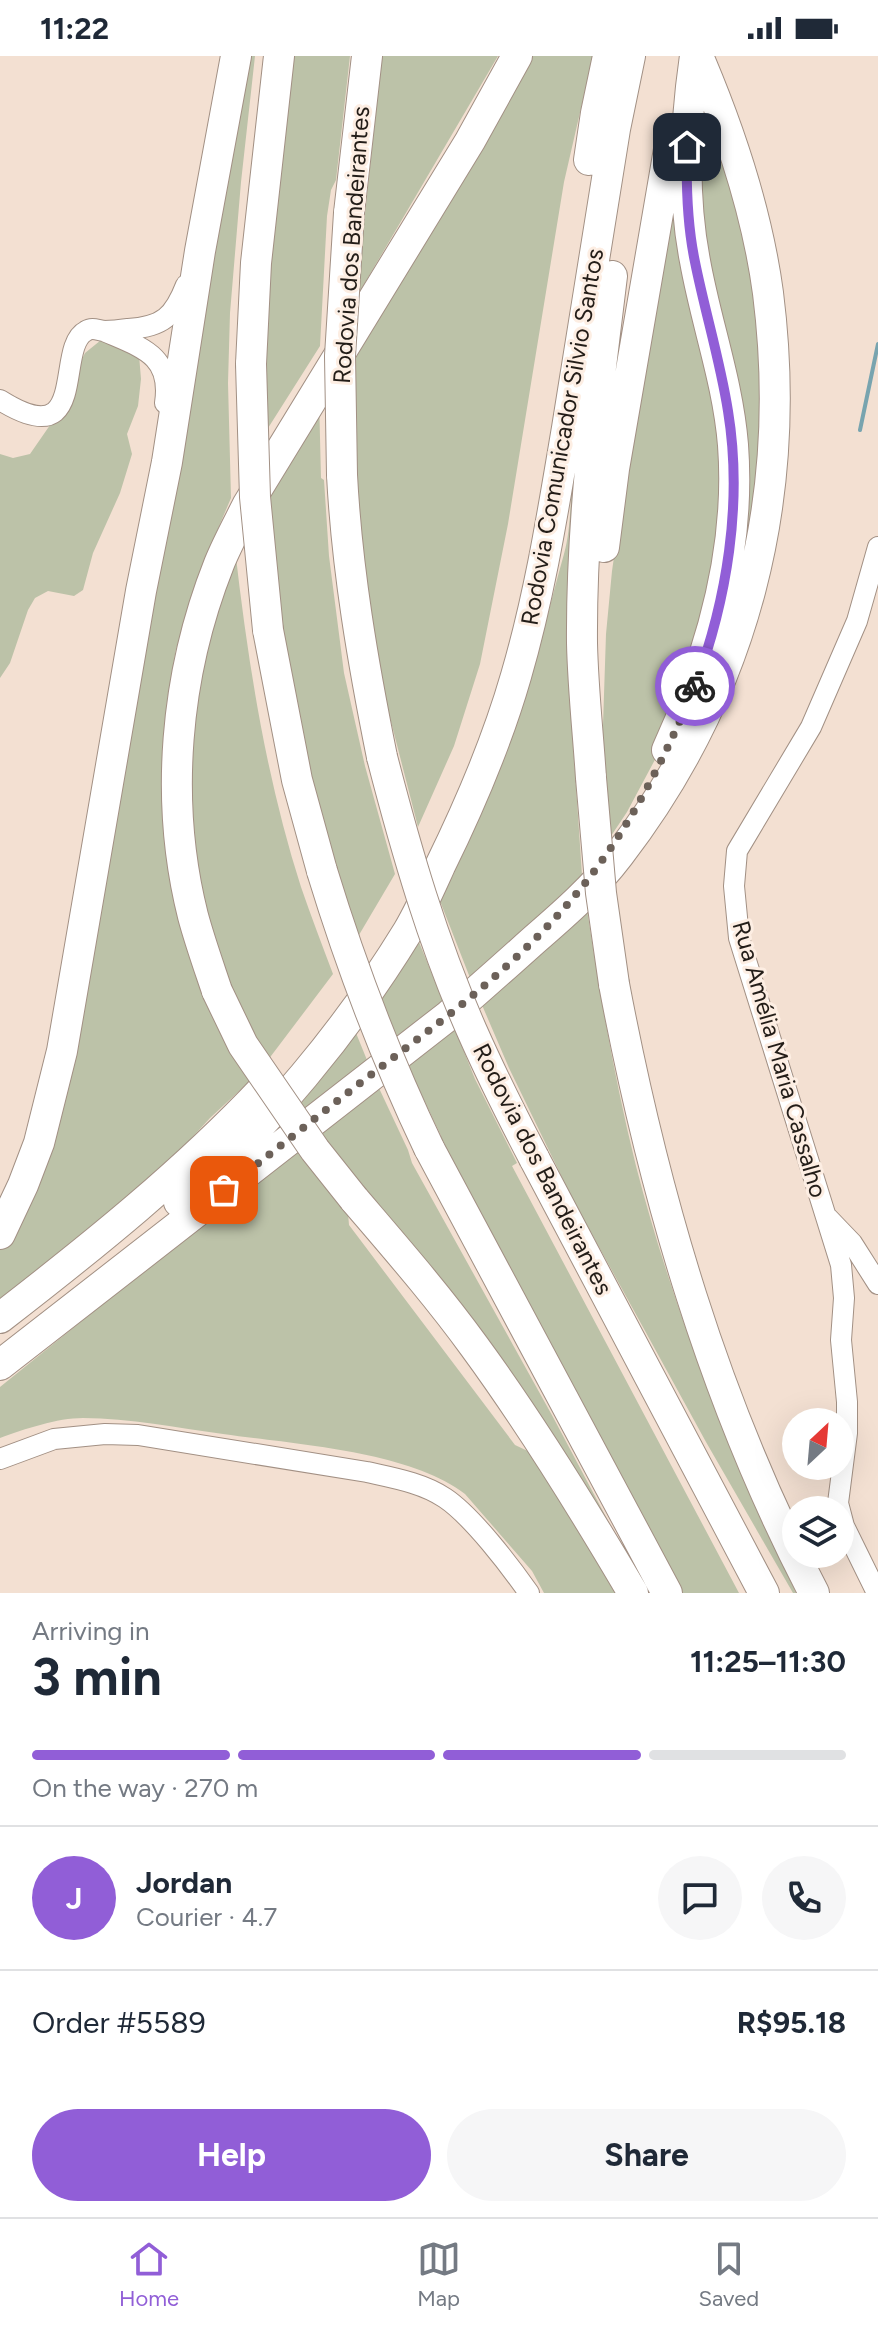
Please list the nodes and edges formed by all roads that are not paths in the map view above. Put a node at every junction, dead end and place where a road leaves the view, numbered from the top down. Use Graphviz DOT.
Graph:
graph roads {
  1 [pos="236,56"];
  2 [pos="279,56"];
  3 [pos="367,56"];
  4 [pos="517,56"];
  5 [pos="608,56"];
  6 [pos="630,56"];
  7 [pos="641,56"];
  8 [pos="687,56"];
  9 [pos="696,56"];
  10 [pos="200,251"];
  11 [pos="103,331"];
  12 [pos="0,400"];
  13 [pos="167,462"];
  14 [pos="878,547"];
  15 [pos="591,775"];
  16 [pos="534,941"];
  17 [pos="826,1215"];
  18 [pos="0,1234"];
  19 [pos="878,1284"];
  20 [pos="0,1318"];
  21 [pos="0,1347"];
  22 [pos="0,1365"];
  23 [pos="0,1459"];
  24 [pos="528,1592"];
  25 [pos="633,1593"];
  26 [pos="667,1593"];
  27 [pos="764,1593"];
  28 [pos="814,1593"];
  29 [pos="877,1593"];
  1 -- 10 [label="highway"];
  2 -- 26 [label="highway, bridge"];
  3 -- 27 [label="highway, Rodovia dos Bandeirantes, bridge"];
  4 -- 25 [label="highway, bridge"];
  5 -- 20 [label="highway, Rodovia Comunicador Silvio Santos"];
  6 -- 21 [label="highway, Rodovia Comunicador Silvio Santos"];
  7 -- 15 [label="highway"];
  8 -- 15 [label="highway"];
  9 -- 16 [label="highway"];
  9 -- 16 [label="highway"];
  10 -- 11 [label="street"];
  10 -- 13 [label="highway"];
  11 -- 12 [label="street"];
  11 -- 13 [label="street"];
  13 -- 18 [label="highway"];
  14 -- 17 [label="street, Rua Amélia Maria Cassalho"];
  15 -- 28 [label="highway, bridge"];
  16 -- 22 [label="highway"];
  17 -- 19 [label="street"];
  17 -- 29 [label="street, Rua Amélia Maria Cassalho"];
  23 -- 24 [label="street"];
}
